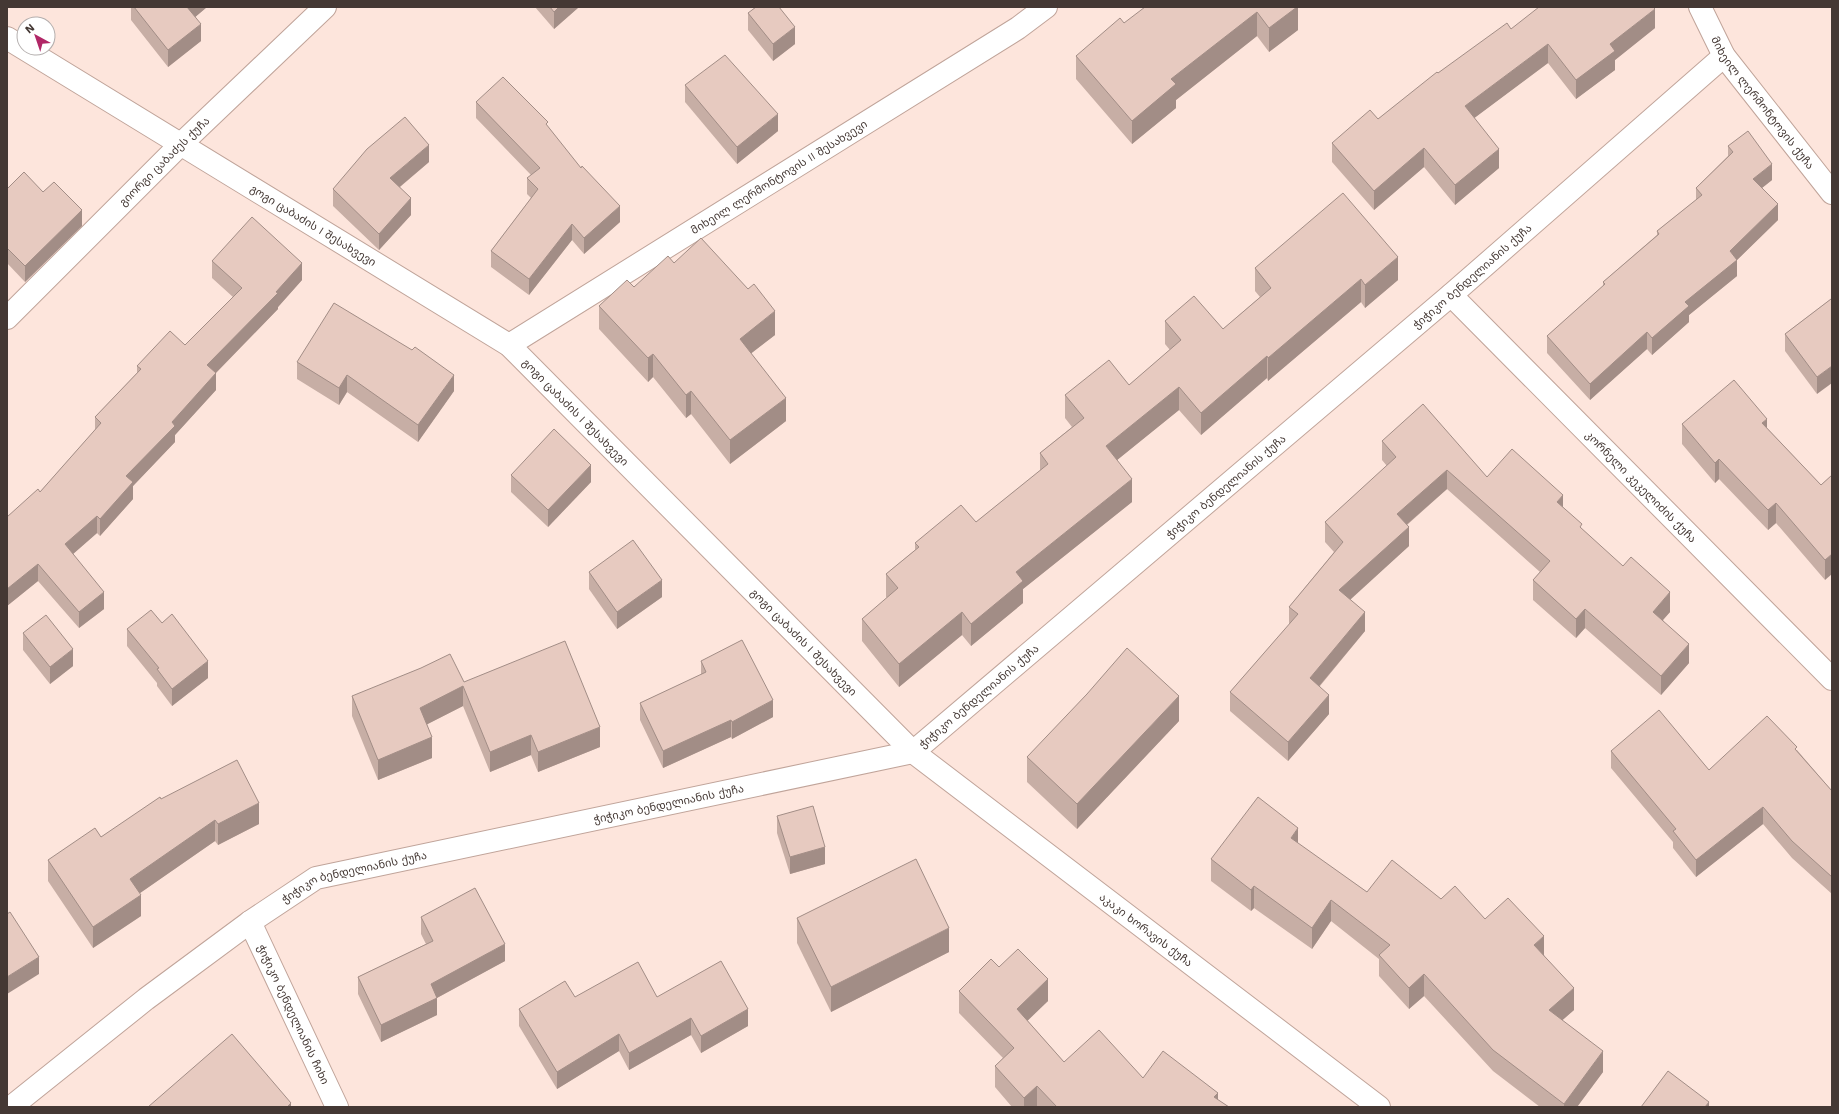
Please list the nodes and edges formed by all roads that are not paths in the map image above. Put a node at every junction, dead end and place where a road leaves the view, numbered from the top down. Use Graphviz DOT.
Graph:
graph roads {
  1 [pos="325,7"];
  2 [pos="1046,7"];
  3 [pos="1700,7"];
  4 [pos="7,38"];
  5 [pos="1724,56"];
  6 [pos="180,145"];
  7 [pos="1832,193"];
  8 [pos="1451,295"];
  9 [pos="7,318"];
  10 [pos="509,345"];
  11 [pos="1832,679"];
  12 [pos="913,752"];
  13 [pos="250,922"];
  14 [pos="11,1107"];
  15 [pos="337,1107"];
  16 [pos="1379,1107"];
  1 -- 6 [label="street, გიორგი ცაბაძეს ქუჩა"];
  2 -- 10 [label="street, მიხეილ ლერმონტოვის II შესახვევი"];
  3 -- 5 [label="street, მიხეილ ლერმონტოვის ქუჩა"];
  4 -- 6 [label="street, გოგი ცაბაძის I შესახვევი"];
  5 -- 7 [label="street, მიხეილ ლერმონტოვის ქუჩა"];
  5 -- 8 [label="street, ჭიჭიკო ბენდელიანის ქუჩა"];
  6 -- 9 [label="street, გიორგი ცაბაძეს ქუჩა"];
  6 -- 10 [label="street, გოგი ცაბაძის I შესახვევი"];
  8 -- 11 [label="street, კორნელი კეკელიძის ქუჩა"];
  8 -- 12 [label="street, ჭიჭიკო ბენდელიანის ქუჩა"];
  10 -- 12 [label="street, გოგი ცაბაძის I შესახვევი"];
  12 -- 13 [label="street, ჭიჭიკო ბენდელიანის ქუჩა"];
  12 -- 16 [label="street, აკაკი ხორავის ქუჩა"];
  13 -- 14 [label="street, ჭიჭიკო ბენდელიანის ქუჩა"];
  13 -- 15 [label="street, ჭიჭიკო ბენდელიანის ჩიხი"];
}
